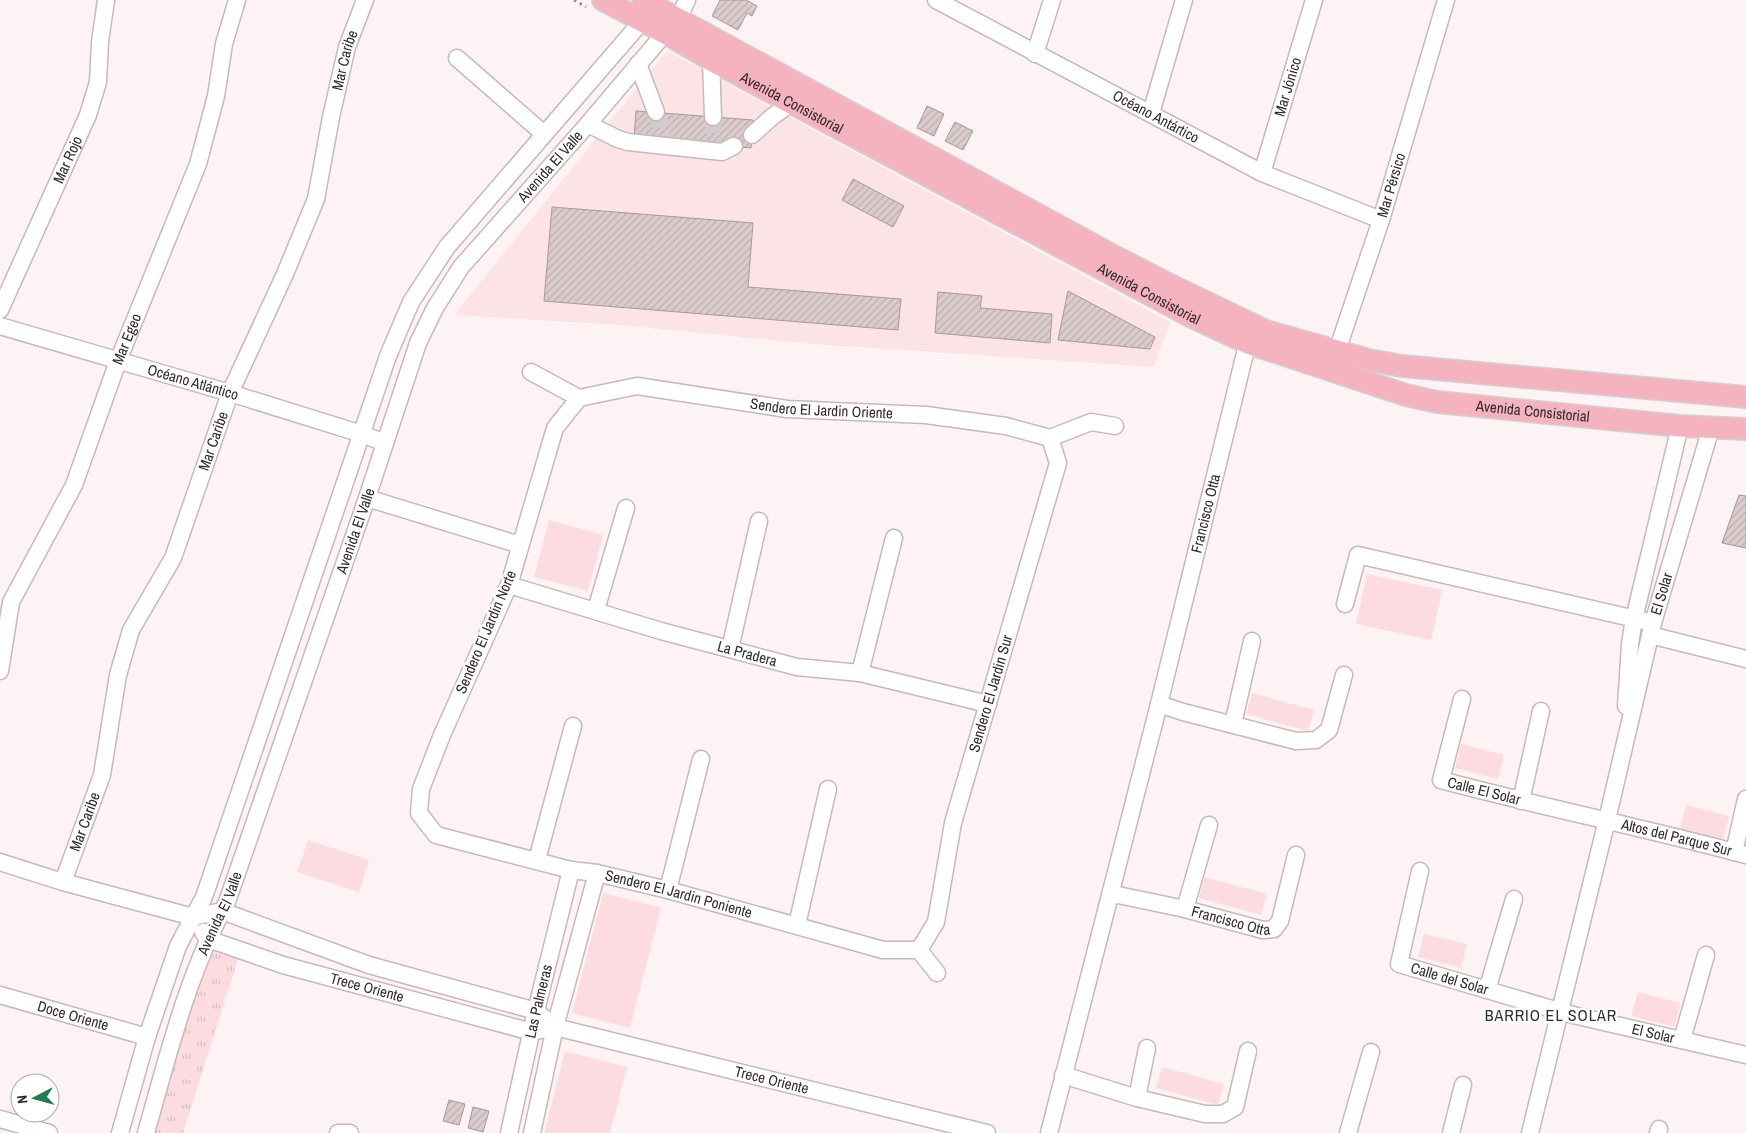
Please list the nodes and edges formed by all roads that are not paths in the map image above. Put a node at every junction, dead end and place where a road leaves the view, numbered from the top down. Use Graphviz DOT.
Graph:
graph roads {
  1 [pos="106,0"];
  2 [pos="237,0"];
  3 [pos="365,0"];
  4 [pos="603,0"];
  5 [pos="936,0"];
  6 [pos="1052,0"];
  7 [pos="1184,0"];
  8 [pos="1314,0"];
  9 [pos="1446,0"];
  10 [pos="650,7"];
  11 [pos="676,17"];
  12 [pos="1035,54"];
  13 [pos="457,58"];
  14 [pos="711,60"];
  15 [pos="638,64"];
  16 [pos="792,103"];
  17 [pos="656,112"];
  18 [pos="1151,113"];
  19 [pos="713,117"];
  20 [pos="588,124"];
  21 [pos="544,134"];
  22 [pos="752,135"];
  23 [pos="734,146"];
  24 [pos="1262,173"];
  25 [pos="1381,220"];
  26 [pos="0,310"];
  27 [pos="0,326"];
  28 [pos="1250,333"];
  29 [pos="397,335"];
  30 [pos="418,343"];
  31 [pos="1334,360"];
  32 [pos="118,361"];
  33 [pos="531,372"];
  34 [pos="1632,387"];
  35 [pos="230,393"];
  36 [pos="1746,397"];
  37 [pos="579,398"];
  38 [pos="1620,420"];
  39 [pos="1115,426"];
  40 [pos="1680,426"];
  41 [pos="1711,428"];
  42 [pos="1746,429"];
  43 [pos="362,434"];
  44 [pos="1050,438"];
  45 [pos="385,443"];
  46 [pos="367,498"];
  47 [pos="626,508"];
  48 [pos="759,521"];
  49 [pos="894,538"];
  50 [pos="520,545"];
  51 [pos="509,585"];
  52 [pos="1345,604"];
  53 [pos="596,610"];
  54 [pos="1634,619"];
  55 [pos="1651,629"];
  56 [pos="1252,641"];
  57 [pos="730,649"];
  58 [pos="1746,659"];
  59 [pos="0,671"];
  60 [pos="860,673"];
  61 [pos="1344,675"];
  62 [pos="1462,699"];
  63 [pos="988,704"];
  64 [pos="1159,704"];
  65 [pos="1541,711"];
  66 [pos="1233,724"];
  67 [pos="573,726"];
  68 [pos="701,759"];
  69 [pos="1622,761"];
  70 [pos="828,789"];
  71 [pos="1746,799"];
  72 [pos="1521,801"];
  73 [pos="419,814"];
  74 [pos="1607,820"];
  75 [pos="1209,825"];
  76 [pos="1740,853"];
  77 [pos="1296,855"];
  78 [pos="537,860"];
  79 [pos="0,862"];
  80 [pos="571,870"];
  81 [pos="1420,871"];
  82 [pos="596,873"];
  83 [pos="62,882"];
  84 [pos="668,890"];
  85 [pos="1110,896"];
  86 [pos="1514,899"];
  87 [pos="1186,908"];
  88 [pos="222,911"];
  89 [pos="193,917"];
  90 [pos="797,925"];
  91 [pos="208,939"];
  92 [pos="919,950"];
  93 [pos="1706,955"];
  94 [pos="937,973"];
  95 [pos="1487,990"];
  96 [pos="0,995"];
  97 [pos="536,1011"];
  98 [pos="1561,1011"];
  99 [pos="555,1027"];
  100 [pos="532,1032"];
  101 [pos="147,1037"];
  102 [pos="1682,1040"];
  103 [pos="1147,1048"];
  104 [pos="1248,1051"];
  105 [pos="1371,1052"];
  106 [pos="1746,1054"];
  107 [pos="1063,1075"];
  108 [pos="1463,1085"];
  109 [pos="1137,1098"];
  110 [pos="0,1119"];
  111 [pos="48,1133"];
  112 [pos="120,1133"];
  113 [pos="146,1133"];
  114 [pos="338,1133"];
  115 [pos="350,1133"];
  116 [pos="509,1133"];
  117 [pos="532,1133"];
  118 [pos="987,1133"];
  119 [pos="1049,1133"];
  120 [pos="1348,1133"];
  121 [pos="1451,1133"];
  122 [pos="1530,1133"];
  1 -- 26 [label="street, Mar Rojo"];
  2 -- 32 [label="street, Mar Egeo"];
  3 -- 35 [label="street, Mar Caribe"];
  4 -- 10 [label="main road, Avenida Consistorial"];
  5 -- 12 [label="street, Océano Antártico"];
  6 -- 12 [label="street"];
  7 -- 18 [label="street"];
  8 -- 24 [label="street, Mar Jónico"];
  9 -- 25 [label="street, Mar Pérsico"];
  10 -- 11 [label="main road, Avenida Consistorial"];
  10 -- 21 [label="street, Avenida El Valle"];
  11 -- 14 [label="main road, Avenida Consistorial"];
  11 -- 15 [label="street, Avenida El Valle"];
  11 -- 28 [label="main road, Avenida Consistorial"];
  12 -- 18 [label="street, Océano Antártico"];
  13 -- 21 [label="street"];
  14 -- 16 [label="main road, Avenida Consistorial"];
  14 -- 19 [label="street"];
  15 -- 17 [label="street"];
  15 -- 20 [label="street, Avenida El Valle"];
  16 -- 22 [label="street"];
  16 -- 28 [label="main road, Avenida Consistorial"];
  18 -- 24 [label="street, Océano Antártico"];
  20 -- 23 [label="street"];
  20 -- 30 [label="street, Avenida El Valle"];
  21 -- 29 [label="street, Avenida El Valle"];
  24 -- 25 [label="street, Océano Antártico"];
  25 -- 31 [label="street, Mar Pérsico"];
  27 -- 32 [label="street, Océano Atlántico"];
  28 -- 31 [label="main road, Avenida Consistorial"];
  28 -- 64 [label="street, Francisco Otta"];
  29 -- 30 [label="street"];
  29 -- 43 [label="street, Avenida El Valle"];
  30 -- 45 [label="street, Avenida El Valle"];
  31 -- 34 [label="main road, Avenida Consistorial"];
  31 -- 38 [label="main road, Avenida Consistorial"];
  32 -- 35 [label="street, Océano Atlántico"];
  32 -- 59 [label="street, Mar Egeo"];
  33 -- 37 [label="street"];
  34 -- 36 [label="main road, Avenida Consistorial"];
  34 -- 38 [label="main road"];
  35 -- 43 [label="street, Océano Atlántico"];
  35 -- 83 [label="street, Mar Caribe"];
  37 -- 44 [label="street, Sendero El Jardin Oriente"];
  37 -- 50 [label="street, Sendero El Jardin Norte"];
  38 -- 40 [label="main road, Avenida Consistorial"];
  39 -- 44 [label="street"];
  40 -- 41 [label="main road, Avenida Consistorial"];
  40 -- 54 [label="street, El Solar"];
  41 -- 42 [label="main road, Avenida Consistorial"];
  41 -- 55 [label="street, El Solar"];
  43 -- 45 [label="street, Océano Atlántico"];
  43 -- 89 [label="street, Avenida El Valle"];
  44 -- 63 [label="street, Sendero El Jardin Sur"];
  45 -- 46 [label="street, Avenida El Valle"];
  46 -- 50 [label="street"];
  46 -- 88 [label="street, Avenida El Valle"];
  47 -- 53 [label="street"];
  48 -- 57 [label="street"];
  49 -- 60 [label="street"];
  50 -- 51 [label="street, Sendero El Jardin Norte"];
  51 -- 53 [label="street, La Pradera"];
  51 -- 73 [label="street, Sendero El Jardin Norte"];
  52 -- 54 [label="street"];
  53 -- 57 [label="street, La Pradera"];
  54 -- 55 [label="street"];
  54 -- 69 [label="street, El Solar"];
  55 -- 58 [label="street"];
  55 -- 69 [label="street, El Solar"];
  56 -- 66 [label="street"];
  57 -- 60 [label="street, La Pradera"];
  60 -- 63 [label="street, La Pradera"];
  61 -- 66 [label="street"];
  62 -- 72 [label="street, Calle El Solar"];
  63 -- 92 [label="street, Sendero El Jardin Sur"];
  64 -- 66 [label="street"];
  64 -- 85 [label="street, Francisco Otta"];
  65 -- 72 [label="street"];
  67 -- 78 [label="street"];
  68 -- 84 [label="street"];
  69 -- 74 [label="street, El Solar"];
  70 -- 90 [label="street"];
  71 -- 76 [label="street"];
  72 -- 74 [label="street, Calle El Solar"];
  73 -- 78 [label="street, Sendero El Jardin Poniente"];
  74 -- 76 [label="street, Altos del Parque Sur"];
  74 -- 98 [label="street, El Solar"];
  75 -- 87 [label="street"];
  77 -- 87 [label="street, Francisco Otta"];
  78 -- 80 [label="street, Sendero El Jardin Poniente"];
  79 -- 83 [label="street"];
  80 -- 82 [label="street, Sendero El Jardin Poniente"];
  80 -- 97 [label="street, Las Palmeras"];
  81 -- 95 [label="street, Calle del Solar"];
  82 -- 84 [label="street, Sendero El Jardin Poniente"];
  82 -- 99 [label="street, Las Palmeras"];
  83 -- 89 [label="street"];
  84 -- 90 [label="street, Sendero El Jardin Poniente"];
  85 -- 87 [label="street, Francisco Otta"];
  85 -- 107 [label="street, Francisco Otta"];
  86 -- 95 [label="street"];
  88 -- 89 [label="street"];
  88 -- 91 [label="street, Avenida El Valle"];
  88 -- 97 [label="street, Trece Oriente"];
  89 -- 91 [label="street"];
  89 -- 101 [label="street, Avenida El Valle"];
  90 -- 92 [label="street, Sendero El Jardin Poniente"];
  91 -- 100 [label="street, Trece Oriente"];
  91 -- 113 [label="street, Avenida El Valle"];
  92 -- 94 [label="street"];
  93 -- 102 [label="street"];
  95 -- 98 [label="street, Calle del Solar"];
  96 -- 101 [label="street, Doce Oriente"];
  97 -- 99 [label="street, Trece Oriente"];
  97 -- 100 [label="street, Las Palmeras"];
  98 -- 102 [label="street, El Solar"];
  98 -- 122 [label="street, El Solar"];
  99 -- 100 [label="street, Trece Oriente"];
  99 -- 117 [label="street, Las Palmeras"];
  99 -- 118 [label="street, Trece Oriente"];
  100 -- 116 [label="street, Las Palmeras"];
  101 -- 112 [label="street, Avenida El Valle"];
  102 -- 106 [label="street, El Solar"];
  103 -- 109 [label="street"];
  104 -- 109 [label="street"];
  105 -- 120 [label="street"];
  107 -- 109 [label="street"];
  107 -- 119 [label="street, Francisco Otta"];
  108 -- 121 [label="street"];
  110 -- 111 [label="street"];
  114 -- 115 [label="street"];
}
